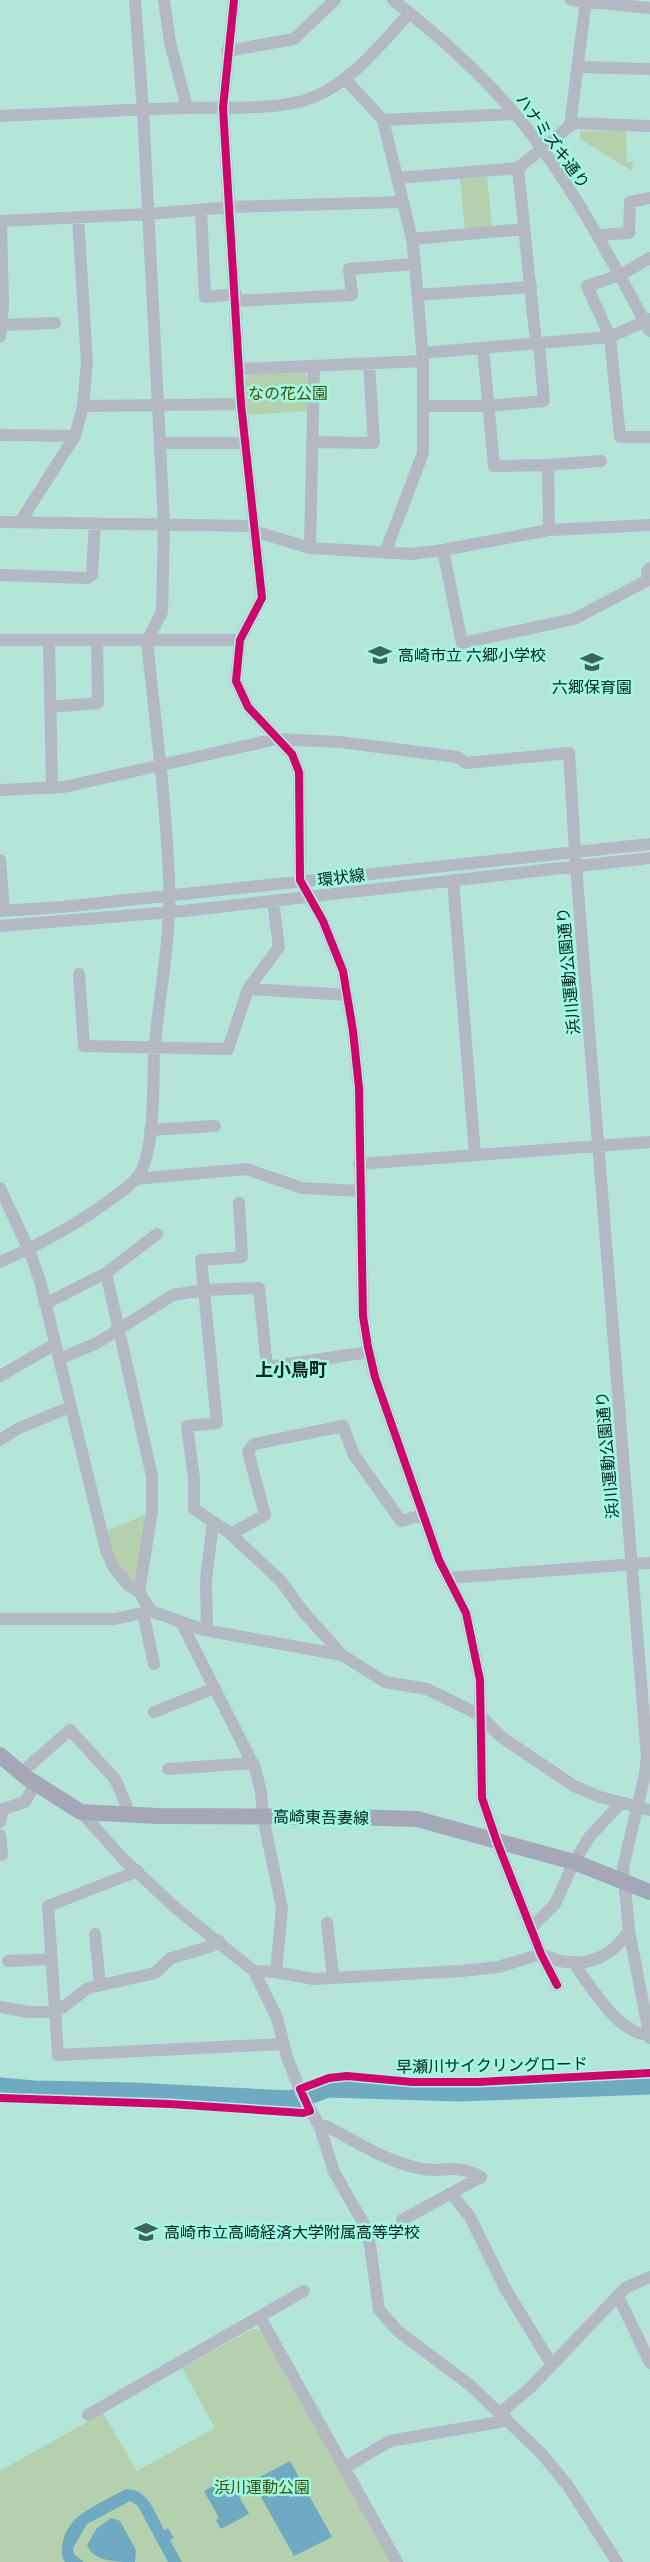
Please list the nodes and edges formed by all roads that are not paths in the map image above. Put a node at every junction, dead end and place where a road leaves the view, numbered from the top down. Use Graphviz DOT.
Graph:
graph roads {
  1 [pos="135,0"];
  2 [pos="164,0"];
  3 [pos="234,0"];
  4 [pos="335,0"];
  5 [pos="393,0"];
  6 [pos="571,0"];
  7 [pos="586,1"];
  8 [pos="650,8"];
  9 [pos="410,13"];
  10 [pos="227,51"];
  11 [pos="578,66"];
  12 [pos="650,69"];
  13 [pos="346,80"];
  14 [pos="186,108"];
  15 [pos="224,108"];
  16 [pos="143,110"];
  17 [pos="514,114"];
  18 [pos="0,116"];
  19 [pos="383,120"];
  20 [pos="570,123"];
  21 [pos="650,126"];
  22 [pos="542,149"];
  23 [pos="518,168"];
  24 [pos="397,178"];
  25 [pos="650,198"];
  26 [pos="402,202"];
  27 [pos="231,207"];
  28 [pos="201,210"];
  29 [pos="148,214"];
  30 [pos="78,217"];
  31 [pos="0,221"];
  32 [pos="524,229"];
  33 [pos="598,235"];
  34 [pos="412,239"];
  35 [pos="650,258"];
  36 [pos="415,264"];
  37 [pos="620,275"];
  38 [pos="531,287"];
  39 [pos="417,295"];
  40 [pos="236,298"];
  41 [pos="55,323"];
  42 [pos="648,324"];
  43 [pos="1,331"];
  44 [pos="610,337"];
  45 [pos="538,343"];
  46 [pos="483,348"];
  47 [pos="422,357"];
  48 [pos="369,364"];
  49 [pos="314,366"];
  50 [pos="240,369"];
  51 [pos="241,404"];
  52 [pos="158,405"];
  53 [pos="83,406"];
  54 [pos="424,406"];
  55 [pos="488,406"];
  56 [pos="0,435"];
  57 [pos="75,436"];
  58 [pos="650,437"];
  59 [pos="312,442"];
  60 [pos="160,443"];
  61 [pos="245,443"];
  62 [pos="600,461"];
  63 [pos="548,465"];
  64 [pos="0,522"];
  65 [pos="20,522"];
  66 [pos="95,523"];
  67 [pos="164,525"];
  68 [pos="650,525"];
  69 [pos="255,529"];
  70 [pos="549,530"];
  71 [pos="310,548"];
  72 [pos="443,550"];
  73 [pos="385,553"];
  74 [pos="649,574"];
  75 [pos="0,575"];
  76 [pos="650,595"];
  77 [pos="0,640"];
  78 [pos="240,640"];
  79 [pos="49,641"];
  80 [pos="98,641"];
  81 [pos="147,641"];
  82 [pos="50,707"];
  83 [pos="276,739"];
  84 [pos="159,767"];
  85 [pos="52,788"];
  86 [pos="0,790"];
  87 [pos="650,844"];
  88 [pos="575,852"];
  89 [pos="650,858"];
  90 [pos="0,860"];
  91 [pos="576,866"];
  92 [pos="300,880"];
  93 [pos="453,880"];
  94 [pos="169,895"];
  95 [pos="310,897"];
  96 [pos="274,909"];
  97 [pos="2,911"];
  98 [pos="169,913"];
  99 [pos="0,926"];
  100 [pos="79,974"];
  101 [pos="248,989"];
  102 [pos="347,995"];
  103 [pos="155,1047"];
  104 [pos="215,1126"];
  105 [pos="150,1130"];
  106 [pos="650,1142"];
  107 [pos="599,1145"];
  108 [pos="475,1155"];
  109 [pos="359,1164"];
  110 [pos="135,1179"];
  111 [pos="0,1188"];
  112 [pos="360,1191"];
  113 [pos="239,1203"];
  114 [pos="157,1234"];
  115 [pos="29,1250"];
  116 [pos="0,1262"];
  117 [pos="106,1273"];
  118 [pos="204,1290"];
  119 [pos="45,1304"];
  120 [pos="119,1330"];
  121 [pos="55,1344"];
  122 [pos="369,1352"];
  123 [pos="58,1359"];
  124 [pos="0,1376"];
  125 [pos="70,1407"];
  126 [pos="0,1440"];
  127 [pos="423,1515"];
  128 [pos="213,1522"];
  129 [pos="231,1534"];
  130 [pos="650,1563"];
  131 [pos="632,1565"];
  132 [pos="447,1578"];
  133 [pos="139,1592"];
  134 [pos="147,1612"];
  135 [pos="0,1619"];
  136 [pos="181,1623"];
  137 [pos="207,1630"];
  138 [pos="342,1655"];
  139 [pos="154,1664"];
  140 [pos="215,1689"];
  141 [pos="154,1712"];
  142 [pos="480,1715"];
  143 [pos="0,1755"];
  144 [pos="253,1763"];
  145 [pos="168,1769"];
  146 [pos="12,1771"];
  147 [pos="35,1784"];
  148 [pos="621,1803"];
  149 [pos="644,1808"];
  150 [pos="81,1812"];
  151 [pos="130,1815"];
  152 [pos="263,1816"];
  153 [pos="0,1822"];
  154 [pos="0,1835"];
  155 [pos="496,1842"];
  156 [pos="0,1855"];
  157 [pos="574,1863"];
  158 [pos="138,1871"];
  159 [pos="623,1883"];
  160 [pos="650,1892"];
  161 [pos="327,1923"];
  162 [pos="532,1927"];
  163 [pos="628,1931"];
  164 [pos="94,1934"];
  165 [pos="219,1941"];
  166 [pos="541,1954"];
  167 [pos="52,1959"];
  168 [pos="8,1961"];
  169 [pos="573,1962"];
  170 [pos="254,1971"];
  171 [pos="276,1972"];
  172 [pos="333,1978"];
  173 [pos="100,1985"];
  174 [pos="557,1985"];
  175 [pos="0,2007"];
  176 [pos="55,2010"];
  177 [pos="650,2036"];
  178 [pos="284,2044"];
  179 [pos="320,2127"];
  180 [pos="451,2193"];
  181 [pos="402,2220"];
  182 [pos="650,2277"];
  183 [pos="303,2292"];
  184 [pos="618,2295"];
  185 [pos="260,2317"];
  186 [pos="650,2363"];
  187 [pos="552,2365"];
  188 [pos="88,2415"];
  189 [pos="503,2415"];
  190 [pos="344,2468"];
  191 [pos="397,2562"];
  192 [pos="617,2562"];
  1 -- 16 [label="street"];
  2 -- 14 [label="street"];
  3 -- 10 [label="street"];
  4 -- 10 [label="street"];
  5 -- 9 [label="street, ハナミズキ通り"];
  6 -- 7 [label="street"];
  7 -- 8 [label="street"];
  7 -- 11 [label="street"];
  9 -- 13 [label="street"];
  9 -- 17 [label="street, ハナミズキ通り"];
  10 -- 15 [label="street"];
  11 -- 12 [label="street"];
  11 -- 20 [label="street"];
  13 -- 15 [label="street"];
  13 -- 19 [label="street"];
  14 -- 15 [label="street"];
  14 -- 16 [label="street"];
  15 -- 27 [label="street"];
  16 -- 18 [label="street"];
  16 -- 29 [label="street"];
  17 -- 19 [label="street"];
  17 -- 22 [label="street, ハナミズキ通り"];
  19 -- 24 [label="street"];
  20 -- 21 [label="street"];
  20 -- 22 [label="street"];
  22 -- 23 [label="street"];
  22 -- 33 [label="street, ハナミズキ通り"];
  23 -- 24 [label="street"];
  23 -- 32 [label="street"];
  24 -- 26 [label="street"];
  25 -- 33 [label="street"];
  26 -- 27 [label="street"];
  26 -- 34 [label="street"];
  27 -- 28 [label="street"];
  27 -- 40 [label="street"];
  28 -- 29 [label="street"];
  28 -- 40 [label="street"];
  29 -- 30 [label="street"];
  29 -- 52 [label="street"];
  30 -- 31 [label="street"];
  30 -- 53 [label="street"];
  31 -- 43 [label="street"];
  32 -- 34 [label="street"];
  32 -- 38 [label="street"];
  33 -- 37 [label="street, ハナミズキ通り"];
  34 -- 36 [label="street"];
  35 -- 37 [label="street"];
  36 -- 39 [label="street"];
  36 -- 40 [label="street"];
  37 -- 42 [label="street, ハナミズキ通り"];
  37 -- 44 [label="street"];
  38 -- 39 [label="street"];
  38 -- 45 [label="street"];
  39 -- 47 [label="street"];
  40 -- 50 [label="street"];
  41 -- 43 [label="street"];
  42 -- 44 [label="street"];
  44 -- 45 [label="street"];
  44 -- 58 [label="street"];
  45 -- 46 [label="street"];
  45 -- 55 [label="street"];
  46 -- 47 [label="street"];
  46 -- 55 [label="street"];
  47 -- 48 [label="street"];
  47 -- 54 [label="street"];
  48 -- 49 [label="street"];
  48 -- 59 [label="street"];
  49 -- 50 [label="street"];
  49 -- 59 [label="street"];
  50 -- 51 [label="street"];
  51 -- 52 [label="street"];
  51 -- 61 [label="street"];
  52 -- 53 [label="street"];
  52 -- 60 [label="street"];
  53 -- 57 [label="street"];
  54 -- 55 [label="street"];
  54 -- 73 [label="street"];
  55 -- 63 [label="street"];
  56 -- 57 [label="street"];
  57 -- 65 [label="street"];
  59 -- 71 [label="street"];
  60 -- 61 [label="street"];
  60 -- 67 [label="street"];
  61 -- 69 [label="street"];
  62 -- 63 [label="street"];
  63 -- 70 [label="street"];
  64 -- 65 [label="street"];
  65 -- 66 [label="street"];
  66 -- 67 [label="street"];
  66 -- 75 [label="street"];
  67 -- 69 [label="street"];
  67 -- 81 [label="street"];
  68 -- 70 [label="street"];
  69 -- 71 [label="street"];
  69 -- 78 [label="street"];
  70 -- 72 [label="street"];
  71 -- 73 [label="street"];
  72 -- 73 [label="street"];
  72 -- 74 [label="street"];
  74 -- 76 [label="street"];
  77 -- 79 [label="street"];
  78 -- 81 [label="street"];
  78 -- 83 [label="street"];
  79 -- 80 [label="street"];
  79 -- 82 [label="street"];
  80 -- 81 [label="street"];
  80 -- 82 [label="street"];
  81 -- 84 [label="street"];
  82 -- 85 [label="street"];
  83 -- 84 [label="street"];
  83 -- 88 [label="street, 浜川運動公園通り"];
  83 -- 92 [label="street"];
  84 -- 85 [label="street"];
  84 -- 94 [label="street"];
  85 -- 86 [label="street"];
  87 -- 88 [label="street, 環状線"];
  88 -- 91 [label="street, 浜川運動公園通り"];
  88 -- 92 [label="street, 環状線"];
  89 -- 91 [label="street, 環状線"];
  90 -- 97 [label="street"];
  91 -- 93 [label="street, 環状線"];
  91 -- 107 [label="street, 浜川運動公園通り"];
  92 -- 94 [label="street, 環状線"];
  92 -- 95 [label="street"];
  93 -- 95 [label="street, 環状線"];
  93 -- 108 [label="street"];
  94 -- 97 [label="street, 環状線"];
  94 -- 98 [label="street"];
  95 -- 98 [label="street, 環状線"];
  95 -- 102 [label="street"];
  96 -- 101 [label="street"];
  98 -- 99 [label="street, 環状線"];
  98 -- 103 [label="street"];
  100 -- 103 [label="street"];
  101 -- 102 [label="street"];
  101 -- 103 [label="street"];
  102 -- 109 [label="street"];
  103 -- 105 [label="street"];
  104 -- 105 [label="street"];
  105 -- 110 [label="street"];
  106 -- 107 [label="street"];
  107 -- 108 [label="street"];
  107 -- 131 [label="street, 浜川運動公園通り"];
  108 -- 109 [label="street"];
  109 -- 112 [label="street"];
  110 -- 112 [label="street"];
  110 -- 115 [label="street"];
  111 -- 115 [label="street"];
  112 -- 122 [label="street"];
  113 -- 118 [label="street"];
  114 -- 117 [label="street"];
  115 -- 116 [label="street"];
  115 -- 119 [label="street"];
  117 -- 119 [label="street"];
  117 -- 120 [label="street"];
  118 -- 120 [label="street"];
  118 -- 122 [label="street"];
  118 -- 128 [label="street"];
  119 -- 121 [label="street"];
  120 -- 123 [label="street"];
  120 -- 133 [label="street"];
  121 -- 123 [label="street"];
  121 -- 124 [label="street"];
  122 -- 127 [label="street"];
  123 -- 125 [label="street"];
  125 -- 126 [label="street"];
  125 -- 133 [label="street"];
  127 -- 129 [label="street"];
  127 -- 132 [label="street"];
  128 -- 129 [label="street"];
  128 -- 137 [label="street"];
  129 -- 138 [label="street"];
  130 -- 131 [label="street"];
  131 -- 132 [label="street"];
  131 -- 149 [label="street, 浜川運動公園通り"];
  132 -- 142 [label="street"];
  133 -- 134 [label="street"];
  134 -- 135 [label="street"];
  134 -- 136 [label="street"];
  134 -- 139 [label="street"];
  136 -- 137 [label="street"];
  136 -- 140 [label="street"];
  137 -- 138 [label="street"];
  138 -- 142 [label="street"];
  140 -- 141 [label="street"];
  140 -- 144 [label="street"];
  142 -- 148 [label="street"];
  142 -- 155 [label="street"];
  143 -- 146 [label="main road, 高崎東吾妻線"];
  144 -- 145 [label="street"];
  144 -- 152 [label="street"];
  146 -- 147 [label="main road, 高崎東吾妻線"];
  146 -- 151 [label="street"];
  147 -- 150 [label="main road, 高崎東吾妻線"];
  147 -- 153 [label="street"];
  148 -- 149 [label="street"];
  148 -- 157 [label="street"];
  149 -- 159 [label="street, 浜川運動公園通り"];
  150 -- 151 [label="main road, 高崎東吾妻線"];
  150 -- 158 [label="street"];
  151 -- 152 [label="main road, 高崎東吾妻線"];
  152 -- 155 [label="main road, 高崎東吾妻線"];
  152 -- 171 [label="street"];
  154 -- 156 [label="street"];
  155 -- 157 [label="main road, 高崎東吾妻線"];
  155 -- 162 [label="street"];
  157 -- 159 [label="main road, 高崎東吾妻線"];
  157 -- 162 [label="street"];
  158 -- 165 [label="street"];
  158 -- 167 [label="street"];
  159 -- 160 [label="main road, 高崎東吾妻線"];
  159 -- 163 [label="street, 浜川運動公園通り"];
  161 -- 172 [label="street"];
  162 -- 166 [label="street"];
  163 -- 169 [label="street"];
  163 -- 177 [label="street, 浜川運動公園通り"];
  164 -- 173 [label="street"];
  165 -- 170 [label="street"];
  165 -- 173 [label="street"];
  166 -- 169 [label="street"];
  166 -- 172 [label="street"];
  166 -- 174 [label="street"];
  167 -- 168 [label="street"];
  167 -- 176 [label="street"];
  169 -- 177 [label="street"];
  170 -- 171 [label="street"];
  170 -- 178 [label="street"];
  171 -- 172 [label="street"];
  173 -- 176 [label="street"];
  175 -- 176 [label="street"];
  176 -- 178 [label="street"];
  178 -- 179 [label="street"];
  179 -- 180 [label="street"];
  179 -- 189 [label="street"];
  180 -- 181 [label="street"];
  180 -- 187 [label="street"];
  182 -- 184 [label="street"];
  183 -- 185 [label="street"];
  184 -- 186 [label="street"];
  184 -- 187 [label="street"];
  185 -- 188 [label="street"];
  185 -- 190 [label="street"];
  187 -- 189 [label="street"];
  189 -- 190 [label="street"];
  189 -- 192 [label="street"];
  190 -- 191 [label="street"];
}
